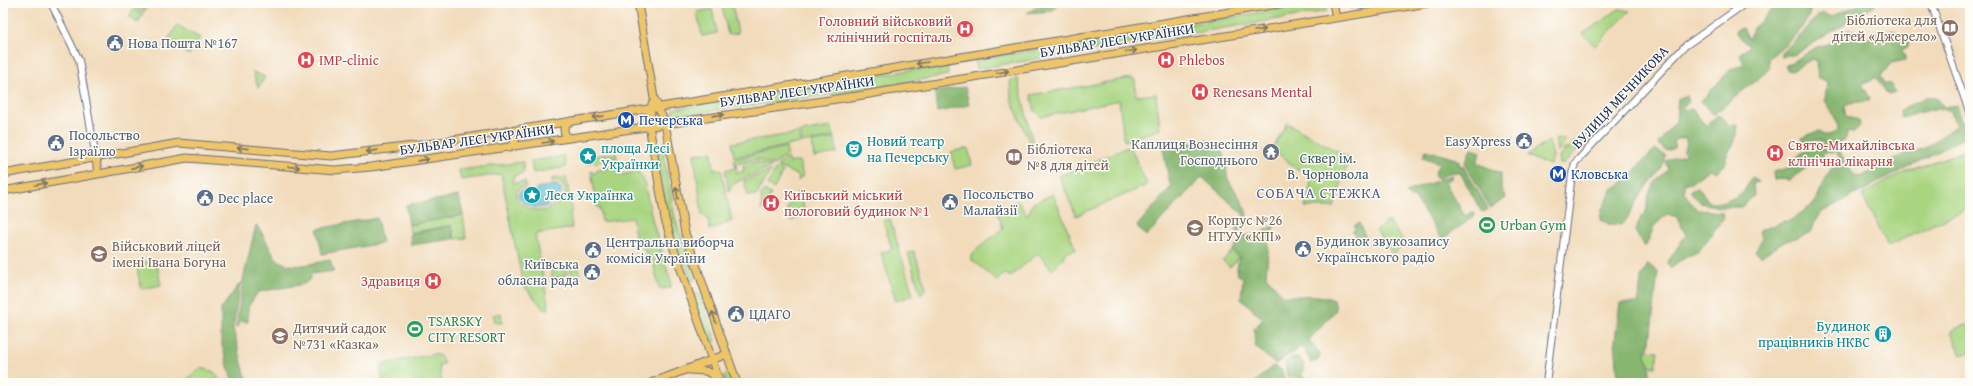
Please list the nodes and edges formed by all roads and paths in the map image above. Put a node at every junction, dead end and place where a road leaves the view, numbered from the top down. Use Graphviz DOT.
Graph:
graph roads {
  1 [pos="50,3"];
  2 [pos="638,3"];
  3 [pos="1284,3"];
  4 [pos="1333,3"];
  5 [pos="1428,3"];
  6 [pos="1746,3"];
  7 [pos="1931,3"];
  8 [pos="1336,18"];
  9 [pos="654,98"];
  10 [pos="659,107"];
  11 [pos="651,108"];
  12 [pos="1970,114"];
  13 [pos="571,121"];
  14 [pos="666,123"];
  15 [pos="649,126"];
  16 [pos="508,130"];
  17 [pos="574,138"];
  18 [pos="509,148"];
  19 [pos="96,158"];
  20 [pos="3,174"];
  21 [pos="98,174"];
  22 [pos="3,191"];
  23 [pos="727,354"];
  24 [pos="712,360"];
  25 [pos="683,370"];
  26 [pos="720,381"];
  27 [pos="651,383"];
  28 [pos="737,383"];
  29 [pos="1546,383"];
  1 -- 19 [label="street"];
  2 -- 9 [label="main road"];
  3 -- 10 [label="main road, БУЛЬВАР ЛЕСІ УКРАЇНКИ, one-way"];
  4 -- 8 [label="main road"];
  5 -- 8 [label="main road, БУЛЬВАР ЛЕСІ УКРАЇНКИ"];
  6 -- 29 [label="street, ВУЛИЦЯ МЕЧНИКОВА"];
  7 -- 12 [label="street"];
  14 -- 8 [label="main road, БУЛЬВАР ЛЕСІ УКРАЇНКИ, one-way"];
  9 -- 10 [label="main road"];
  9 -- 11 [label="main road"];
  10 -- 11 [label="main road, БУЛЬВАР ЛЕСІ УКРАЇНКИ"];
  10 -- 14 [label="main road"];
  11 -- 13 [label="main road, БУЛЬВАР ЛЕСІ УКРАЇНКИ, one-way"];
  11 -- 15 [label="main road"];
  13 -- 16 [label="main road, БУЛЬВАР ЛЕСІ УКРАЇНКИ"];
  13 -- 17 [label="main road"];
  14 -- 15 [label="main road, БУЛЬВАР ЛЕСІ УКРАЇНКИ"];
  23 -- 14 [label="main road, one-way"];
  15 -- 17 [label="main road, БУЛЬВАР ЛЕСІ УКРАЇНКИ"];
  15 -- 24 [label="main road"];
  16 -- 18 [label="main road"];
  16 -- 19 [label="main road, БУЛЬВАР ЛЕСІ УКРАЇНКИ, one-way"];
  18 -- 17 [label="main road, БУЛЬВАР ЛЕСІ УКРАЇНКИ, one-way"];
  21 -- 18 [label="main road, БУЛЬВАР ЛЕСІ УКРАЇНКИ, one-way"];
  19 -- 20 [label="main road, БУЛЬВАР ЛЕСІ УКРАЇНКИ"];
  19 -- 21 [label="main road"];
  22 -- 21 [label="main road, БУЛЬВАР ЛЕСІ УКРАЇНКИ, one-way"];
  23 -- 24 [label="main road"];
  23 -- 28 [label="main road"];
  24 -- 25 [label="main road"];
  24 -- 26 [label="main road"];
  25 -- 26 [label="main road"];
  25 -- 27 [label="main road"];
}
